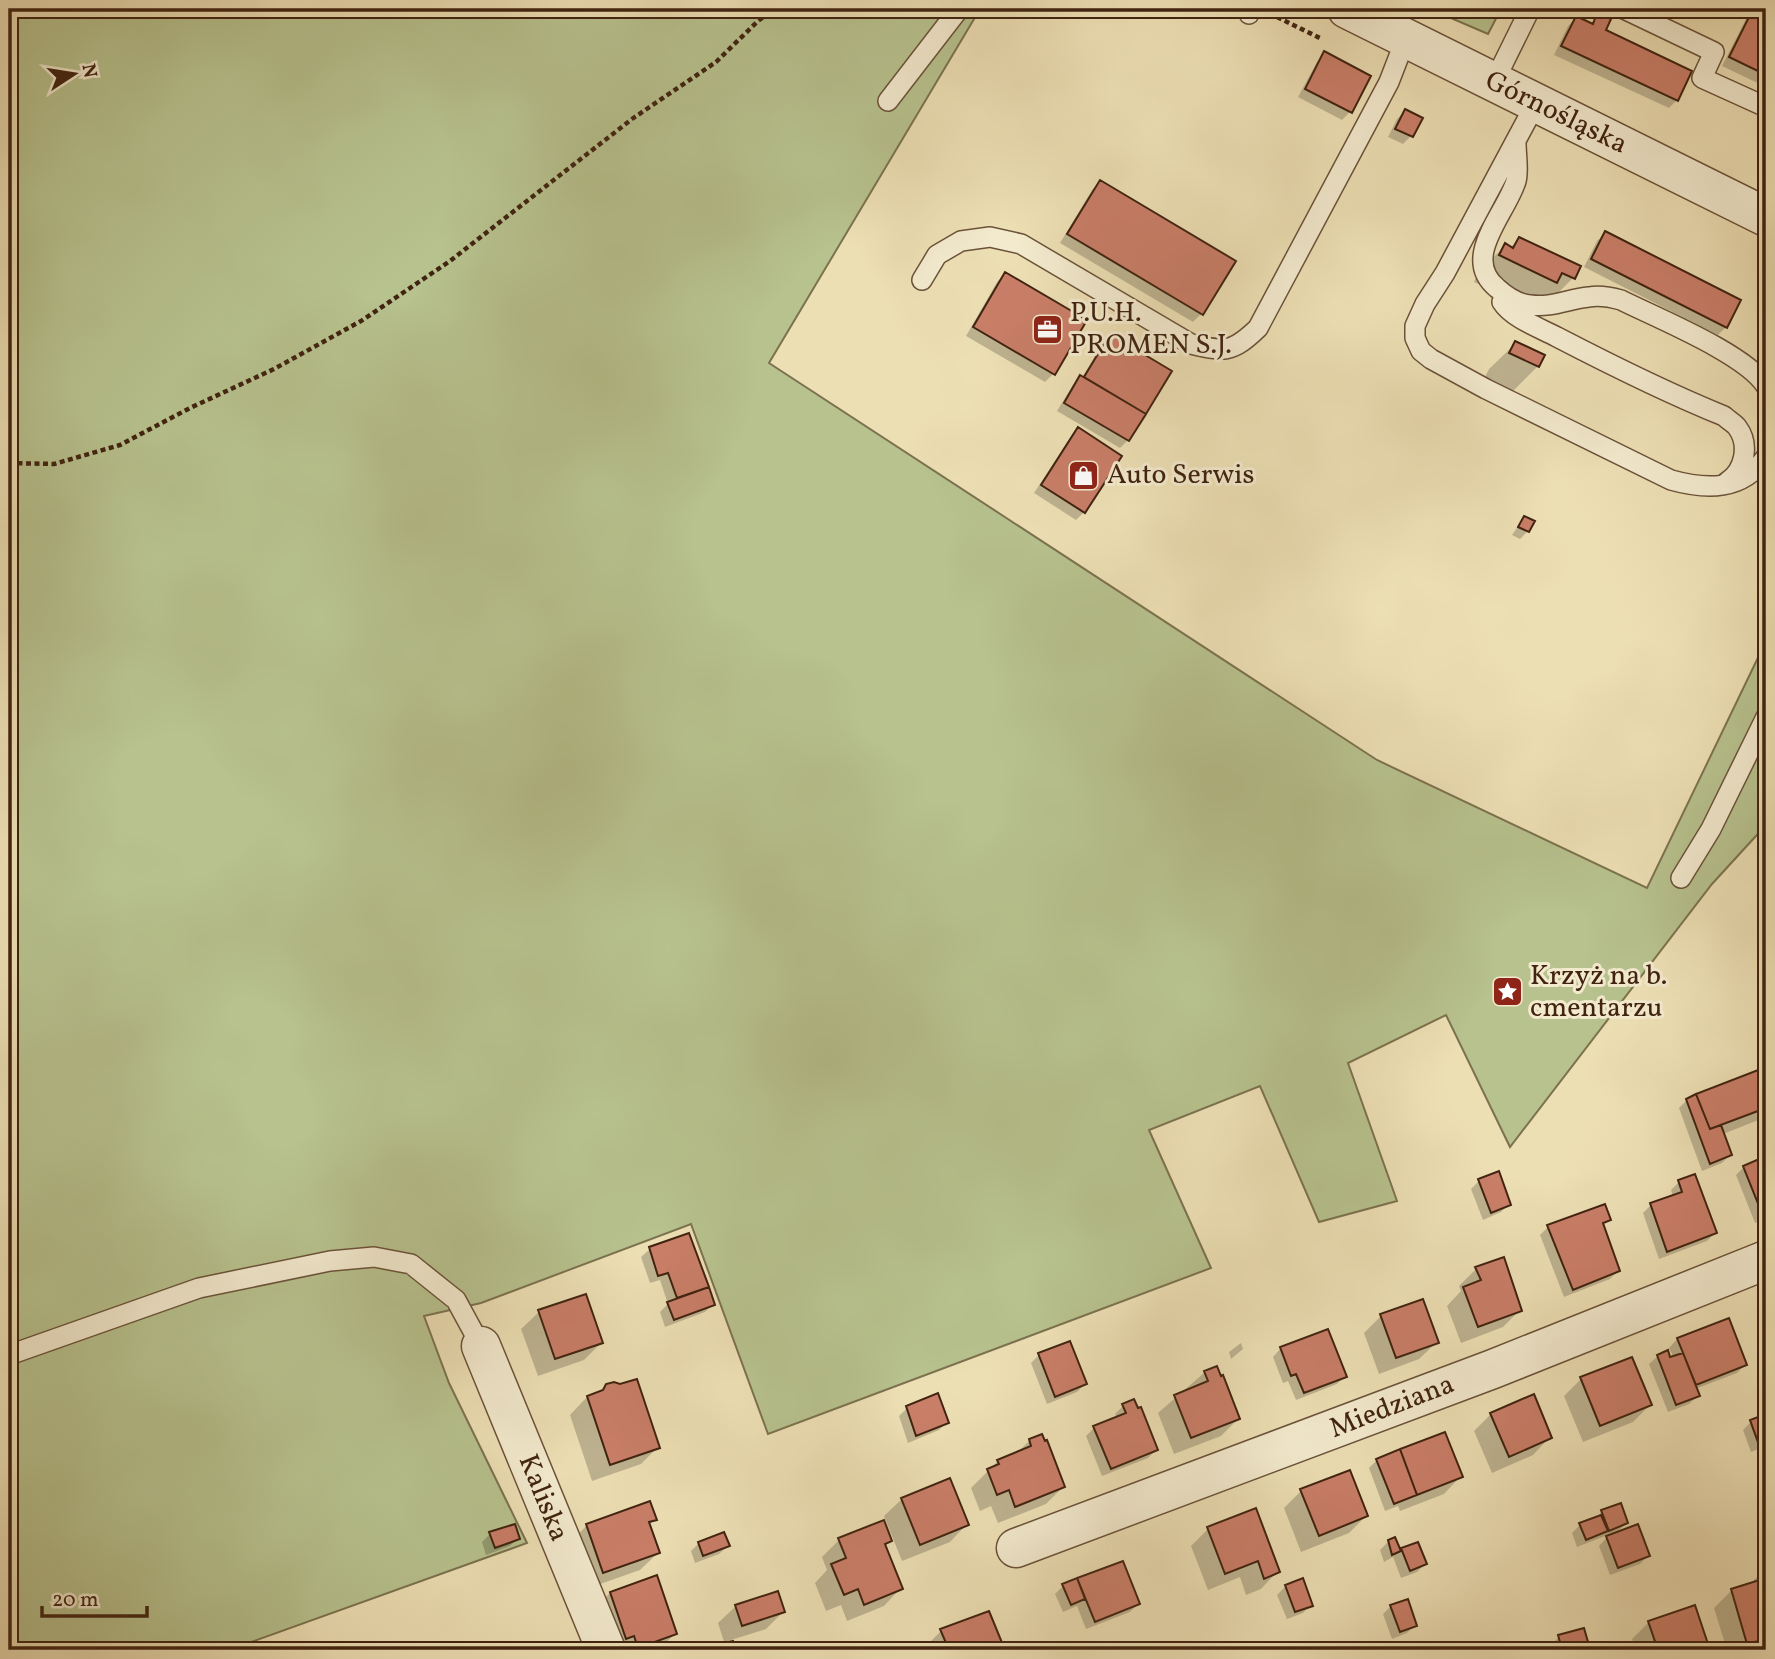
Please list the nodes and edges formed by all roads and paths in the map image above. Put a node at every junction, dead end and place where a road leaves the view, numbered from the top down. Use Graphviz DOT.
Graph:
graph roads {
  1 [pos="774,9"];
  2 [pos="959,9"];
  3 [pos="1347,9"];
  4 [pos="1530,9"];
  5 [pos="1624,9"];
  6 [pos="1406,38"];
  7 [pos="1494,82"];
  8 [pos="888,101"];
  9 [pos="1536,103"];
  10 [pos="1766,107"];
  11 [pos="1516,142"];
  12 [pos="1766,217"];
  13 [pos="922,280"];
  14 [pos="1492,284"];
  15 [pos="1766,386"];
  16 [pos="1766,457"];
  17 [pos="9,463"];
  18 [pos="1717,488"];
  19 [pos="1766,717"];
  20 [pos="1681,878"];
  21 [pos="1766,1260"];
  22 [pos="481,1346"];
  23 [pos="9,1355"];
  24 [pos="1016,1548"];
  25 [pos="606,1650"];
  1 -- 17 [label="path"];
  2 -- 8 [label="lane"];
  3 -- 6 [label="street, Górnośląska"];
  4 -- 7 [label="lane"];
  5 -- 10 [label="lane"];
  6 -- 7 [label="street, Górnośląska"];
  6 -- 13 [label="lane"];
  7 -- 9 [label="street, Górnośląska"];
  9 -- 11 [label="lane"];
  9 -- 12 [label="street, Górnośląska"];
  11 -- 14 [label="lane"];
  11 -- 18 [label="lane"];
  14 -- 15 [label="lane"];
  14 -- 18 [label="lane"];
  16 -- 18 [label="lane"];
  19 -- 20 [label="lane"];
  21 -- 24 [label="street, Miedziana"];
  22 -- 23 [label="lane"];
  22 -- 25 [label="street, Kaliska"];
}
